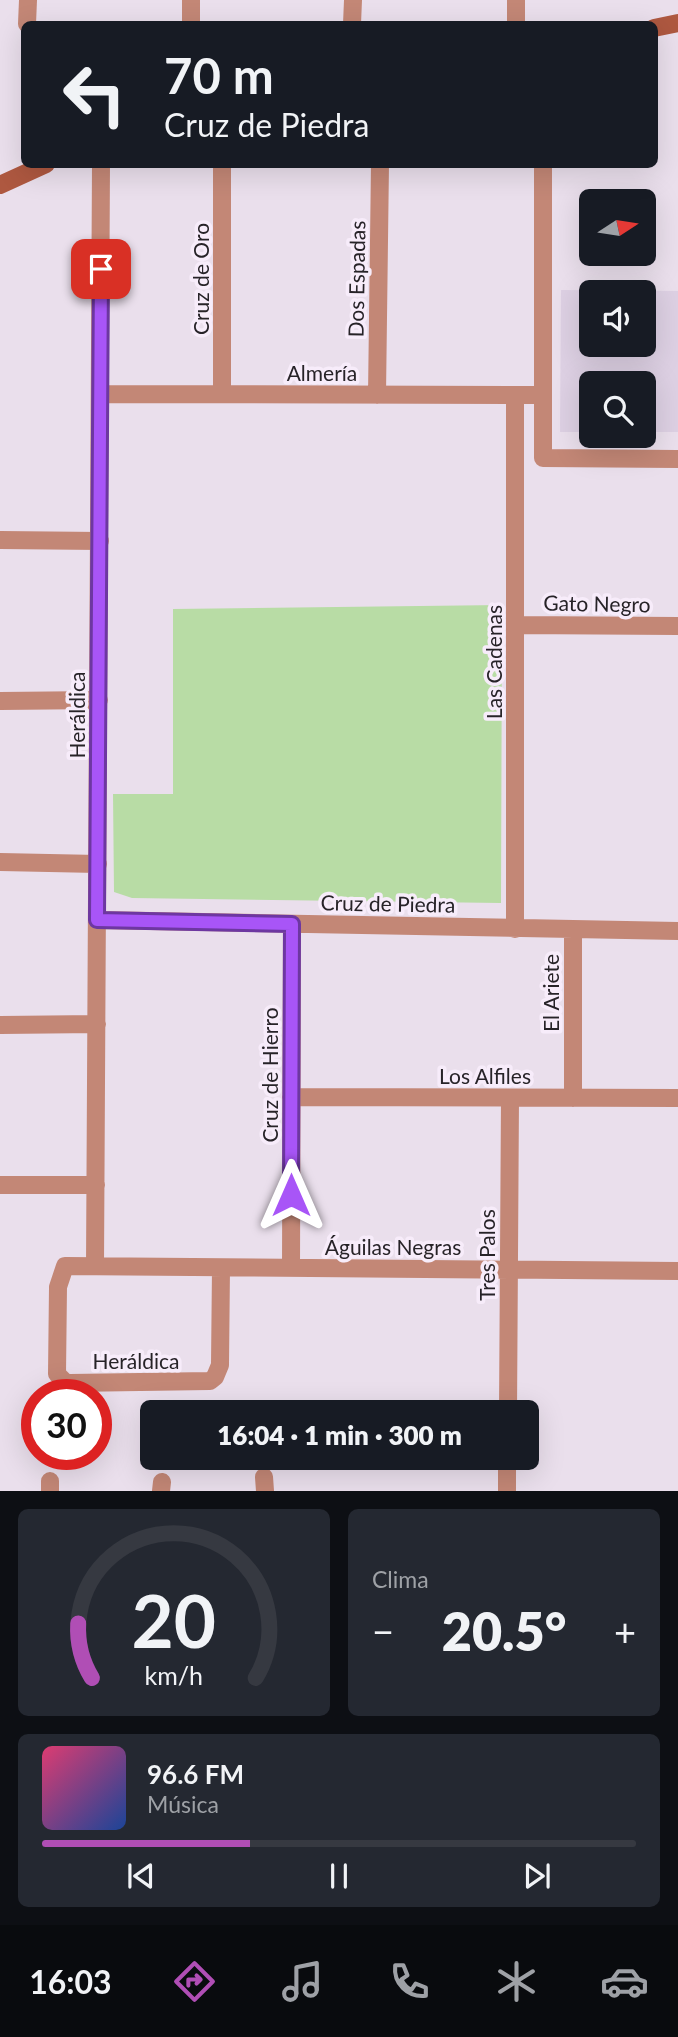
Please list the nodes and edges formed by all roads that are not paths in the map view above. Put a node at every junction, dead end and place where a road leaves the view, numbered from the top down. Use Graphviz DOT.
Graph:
graph roads {
  1 [pos="28,0"];
  2 [pos="191,0"];
  3 [pos="353,0"];
  4 [pos="516,0"];
  5 [pos="27,21"];
  6 [pos="191,21"];
  7 [pos="352,21"];
  8 [pos="516,21"];
  9 [pos="678,23"];
  10 [pos="658,27"];
  11 [pos="23,168"];
  12 [pos="101,168"];
  13 [pos="222,168"];
  14 [pos="380,168"];
  15 [pos="543,168"];
  16 [pos="0,185"];
  17 [pos="100,394"];
  18 [pos="222,394"];
  19 [pos="377,395"];
  20 [pos="515,395"];
  21 [pos="542,395"];
  22 [pos="678,459"];
  23 [pos="0,540"];
  24 [pos="100,541"];
  25 [pos="515,625"];
  26 [pos="678,626"];
  27 [pos="0,701"];
  28 [pos="99,701"];
  29 [pos="0,862"];
  30 [pos="98,864"];
  31 [pos="97,920"];
  32 [pos="292,924"];
  33 [pos="515,929"];
  34 [pos="573,930"];
  35 [pos="678,931"];
  36 [pos="97,1024"];
  37 [pos="0,1025"];
  38 [pos="291,1097"];
  39 [pos="510,1098"];
  40 [pos="573,1098"];
  41 [pos="678,1098"];
  42 [pos="0,1185"];
  43 [pos="96,1185"];
  44 [pos="65,1266"];
  45 [pos="96,1266"];
  46 [pos="221,1268"];
  47 [pos="291,1268"];
  48 [pos="509,1270"];
  49 [pos="678,1270"];
  50 [pos="508,1400"];
  51 [pos="507,1470"];
  52 [pos="507,1491"];
  1 -- 5 [label="street"];
  2 -- 6 [label="street"];
  3 -- 7 [label="street"];
  4 -- 8 [label="street"];
  9 -- 10 [label="street"];
  11 -- 16 [label="street"];
  12 -- 17 [label="street, Heráldica"];
  13 -- 18 [label="street, Cruz de Oro"];
  14 -- 19 [label="street, Dos Espadas"];
  15 -- 21 [label="street"];
  17 -- 18 [label="street, Almería"];
  17 -- 24 [label="street, Heráldica"];
  18 -- 19 [label="street, Almería"];
  19 -- 20 [label="street, Almería"];
  20 -- 21 [label="street, Almería"];
  20 -- 25 [label="street, Las Cadenas"];
  21 -- 22 [label="street"];
  23 -- 24 [label="street"];
  24 -- 28 [label="street, Heráldica"];
  25 -- 26 [label="street, Gato Negro"];
  25 -- 33 [label="street, Las Cadenas"];
  27 -- 28 [label="street"];
  28 -- 30 [label="street, Heráldica"];
  29 -- 30 [label="street"];
  30 -- 31 [label="street, Heráldica"];
  31 -- 32 [label="street, Cruz de Piedra"];
  31 -- 36 [label="street, Heráldica"];
  32 -- 33 [label="street, Cruz de Piedra"];
  32 -- 38 [label="street, Cruz de Hierro"];
  33 -- 34 [label="street, Cruz de Piedra"];
  34 -- 35 [label="street, Cruz de Piedra"];
  34 -- 40 [label="street, El Ariete"];
  36 -- 37 [label="street"];
  36 -- 43 [label="street, Heráldica"];
  38 -- 39 [label="street, Los Alfiles"];
  38 -- 47 [label="street, Cruz de Hierro"];
  39 -- 40 [label="street, Los Alfiles"];
  39 -- 48 [label="street, Tres Palos"];
  40 -- 41 [label="street, Los Alfiles"];
  42 -- 43 [label="street"];
  43 -- 45 [label="street, Heráldica"];
  44 -- 45 [label="street, Águilas Negras"];
  44 -- 46 [label="street, Heráldica"];
  45 -- 46 [label="street, Águilas Negras"];
  46 -- 47 [label="street, Águilas Negras"];
  47 -- 48 [label="street, Águilas Negras"];
  48 -- 49 [label="street, Águilas Negras"];
  48 -- 50 [label="street, Tres Palos"];
  51 -- 52 [label="street"];
}
